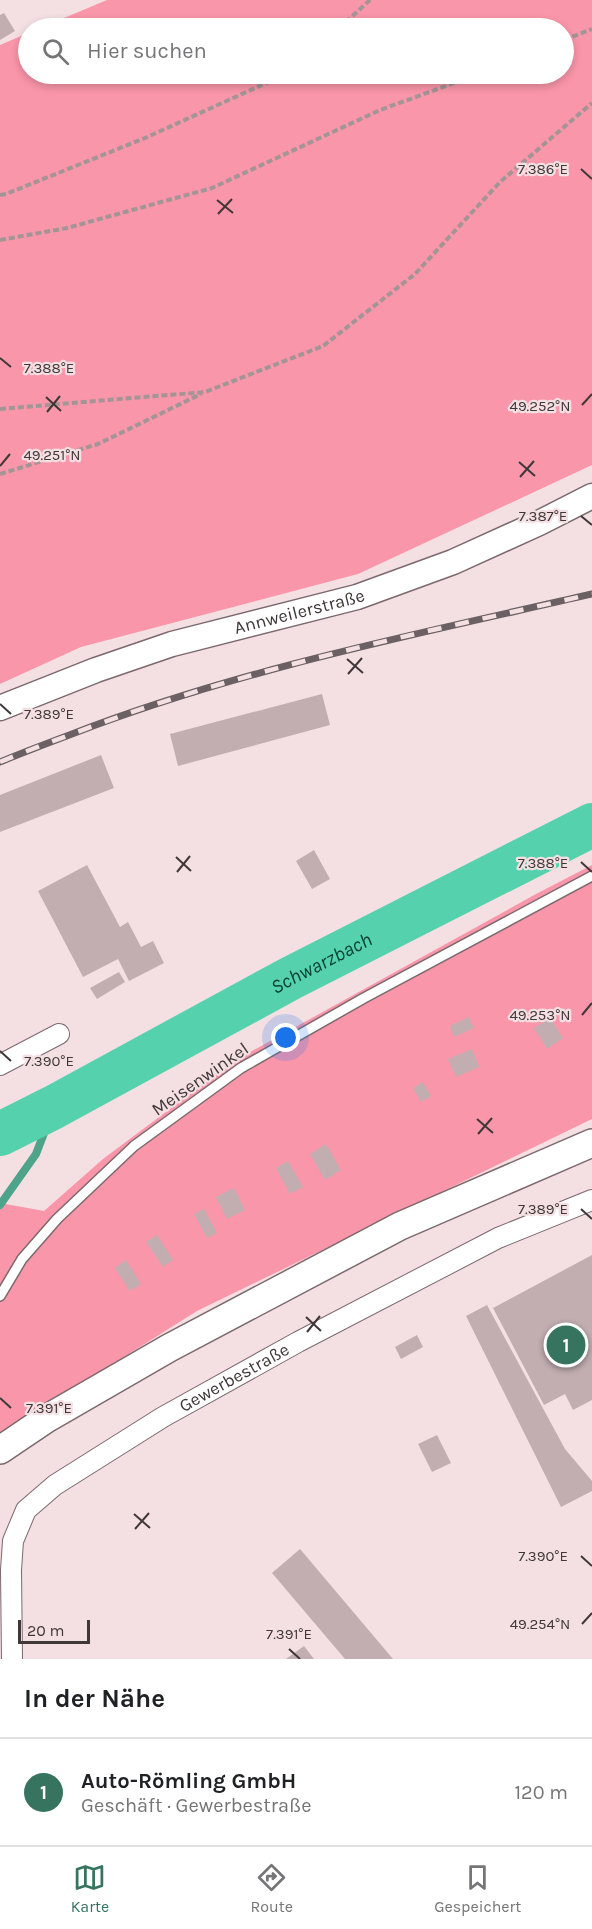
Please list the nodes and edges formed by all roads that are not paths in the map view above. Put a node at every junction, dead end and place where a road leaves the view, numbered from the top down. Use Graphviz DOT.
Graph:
graph roads {
  1 [pos="592,496"];
  2 [pos="0,708"];
  3 [pos="592,876"];
  4 [pos="59,1034"];
  5 [pos="0,1065"];
  6 [pos="592,1143"];
  7 [pos="592,1200"];
  8 [pos="0,1296"];
  9 [pos="0,1450"];
  10 [pos="12,1659"];
  1 -- 2 [label="street, Annweilerstraße"];
  3 -- 8 [label="lane, Meisenwinkel"];
  4 -- 5 [label="street"];
  6 -- 9 [label="main road"];
  7 -- 10 [label="street, Gewerbestraße"];
}
